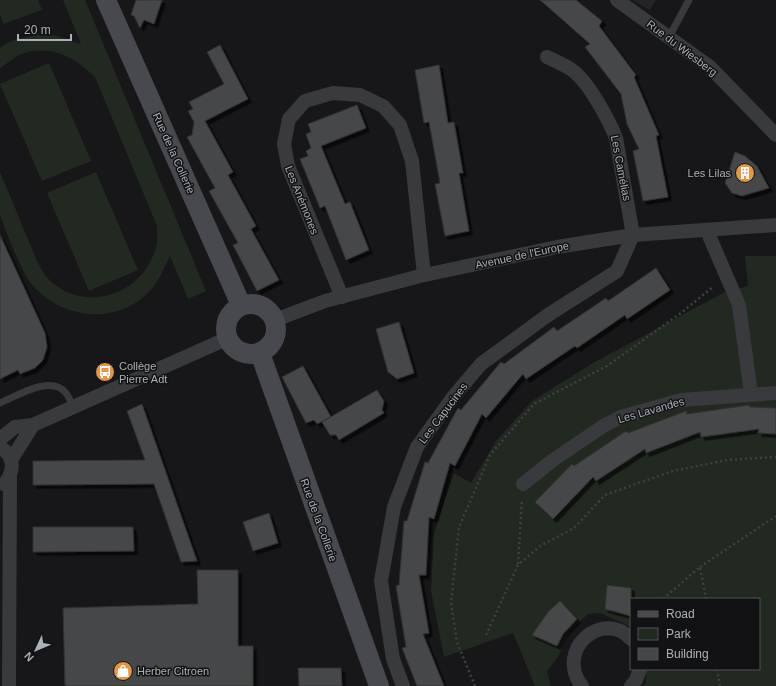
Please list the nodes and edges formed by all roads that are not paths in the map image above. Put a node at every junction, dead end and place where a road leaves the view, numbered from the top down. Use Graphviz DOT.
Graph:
graph roads {
  1 [pos="106,0"];
  2 [pos="617,0"];
  3 [pos="689,0"];
  4 [pos="669,37"];
  5 [pos="547,57"];
  6 [pos="776,135"];
  7 [pos="776,225"];
  8 [pos="707,230"];
  9 [pos="633,235"];
  10 [pos="424,275"];
  11 [pos="342,297"];
  12 [pos="241,305"];
  13 [pos="274,320"];
  14 [pos="226,338"];
  15 [pos="260,353"];
  16 [pos="751,394"];
  17 [pos="776,394"];
  18 [pos="0,403"];
  19 [pos="73,407"];
  20 [pos="33,425"];
  21 [pos="0,439"];
  22 [pos="0,448"];
  23 [pos="11,460"];
  24 [pos="5,482"];
  25 [pos="523,484"];
  26 [pos="630,639"];
  27 [pos="640,670"];
  28 [pos="9,686"];
  29 [pos="379,686"];
  30 [pos="402,686"];
  31 [pos="582,686"];
  32 [pos="631,686"];
  1 -- 12 [label="street, Rue de la Collerie"];
  2 -- 4 [label="street, Rue du Wiesberg"];
  3 -- 4 [label="lane"];
  4 -- 6 [label="street, Rue du Wiesberg"];
  5 -- 9 [label="street, Les Camélias"];
  7 -- 8 [label="street, Avenue de l'Europe"];
  8 -- 9 [label="street, Avenue de l'Europe"];
  8 -- 16 [label="street"];
  9 -- 10 [label="street, Avenue de l'Europe"];
  9 -- 30 [label="street, Les Capucines"];
  10 -- 11 [label="street, Avenue de l'Europe"];
  10 -- 11 [label="street, Les Anémones"];
  11 -- 13 [label="street, Avenue de l'Europe"];
  12 -- 13 [label="street"];
  12 -- 14 [label="street"];
  13 -- 15 [label="street"];
  14 -- 15 [label="street"];
  14 -- 19 [label="street"];
  15 -- 29 [label="street, Rue de la Collerie"];
  16 -- 17 [label="street, Les Lavandes"];
  16 -- 25 [label="street, Les Lavandes"];
  18 -- 19 [label="lane"];
  19 -- 20 [label="street"];
  20 -- 21 [label="street"];
  20 -- 23 [label="street"];
  22 -- 23 [label="street"];
  23 -- 24 [label="street"];
  24 -- 28 [label="street"];
  26 -- 31 [label="street"];
  27 -- 32 [label="street"];
}
